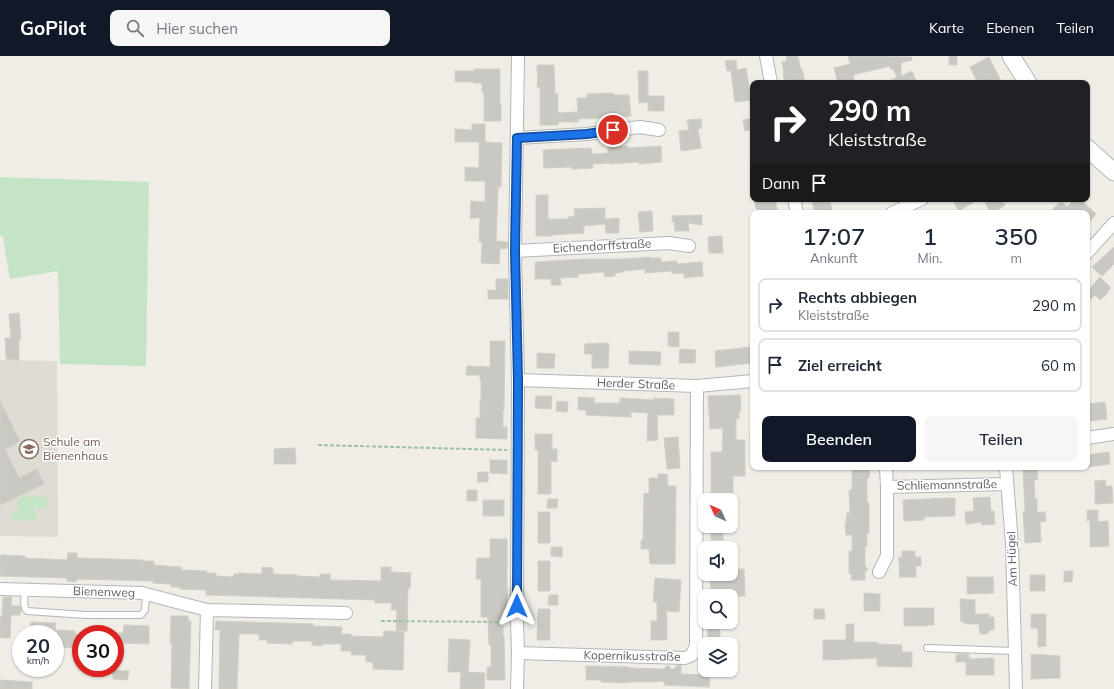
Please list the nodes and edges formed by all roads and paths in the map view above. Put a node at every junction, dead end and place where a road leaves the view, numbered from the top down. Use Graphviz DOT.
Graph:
graph roads {
  1 [pos="518,56"];
  2 [pos="766,56"];
  3 [pos="1011,56"];
  4 [pos="770,80"];
  5 [pos="1026,80"];
  6 [pos="658,130"];
  7 [pos="517,138"];
  8 [pos="1090,151"];
  9 [pos="1114,172"];
  10 [pos="916,202"];
  11 [pos="898,210"];
  12 [pos="1114,223"];
  13 [pos="689,246"];
  14 [pos="1090,250"];
  15 [pos="515,251"];
  16 [pos="518,380"];
  17 [pos="750,381"];
  18 [pos="697,386"];
  19 [pos="1114,434"];
  20 [pos="1090,438"];
  21 [pos="318,445"];
  22 [pos="518,450"];
  23 [pos="886,470"];
  24 [pos="1006,470"];
  25 [pos="1008,484"];
  26 [pos="887,487"];
  27 [pos="879,572"];
  28 [pos="0,589"];
  29 [pos="25,590"];
  30 [pos="146,594"];
  31 [pos="207,610"];
  32 [pos="346,613"];
  33 [pos="381,621"];
  34 [pos="517,622"];
  35 [pos="927,648"];
  36 [pos="1014,651"];
  37 [pos="518,654"];
  38 [pos="205,689"];
  39 [pos="517,689"];
  40 [pos="1016,689"];
  1 -- 7 [label="street"];
  2 -- 4 [label="street"];
  3 -- 5 [label="street"];
  6 -- 7 [label="street"];
  7 -- 15 [label="street"];
  8 -- 9 [label="street"];
  10 -- 11 [label="street"];
  12 -- 14 [label="street"];
  13 -- 15 [label="street, Eichendorffstraße"];
  15 -- 16 [label="street"];
  16 -- 18 [label="street, Herder Straße"];
  16 -- 22 [label="street"];
  17 -- 18 [label="street, Herder Straße"];
  18 -- 37 [label="street, Kopernikusstraße"];
  19 -- 20 [label="street"];
  21 -- 22 [label="path"];
  22 -- 34 [label="street"];
  23 -- 26 [label="street, Schliemannstraße"];
  24 -- 25 [label="street, Am Hügel"];
  25 -- 26 [label="street, Schliemannstraße"];
  25 -- 36 [label="street, Am Hügel"];
  26 -- 27 [label="street, Schliemannstraße"];
  28 -- 29 [label="street, Bienenweg"];
  29 -- 30 [label="street, Bienenweg"];
  29 -- 30 [label="lane"];
  30 -- 31 [label="street, Bienenweg"];
  31 -- 32 [label="street, Bienenweg"];
  31 -- 38 [label="street"];
  33 -- 34 [label="path"];
  34 -- 37 [label="street"];
  35 -- 36 [label="lane"];
  36 -- 40 [label="street, Am Hügel"];
  37 -- 39 [label="street"];
}
